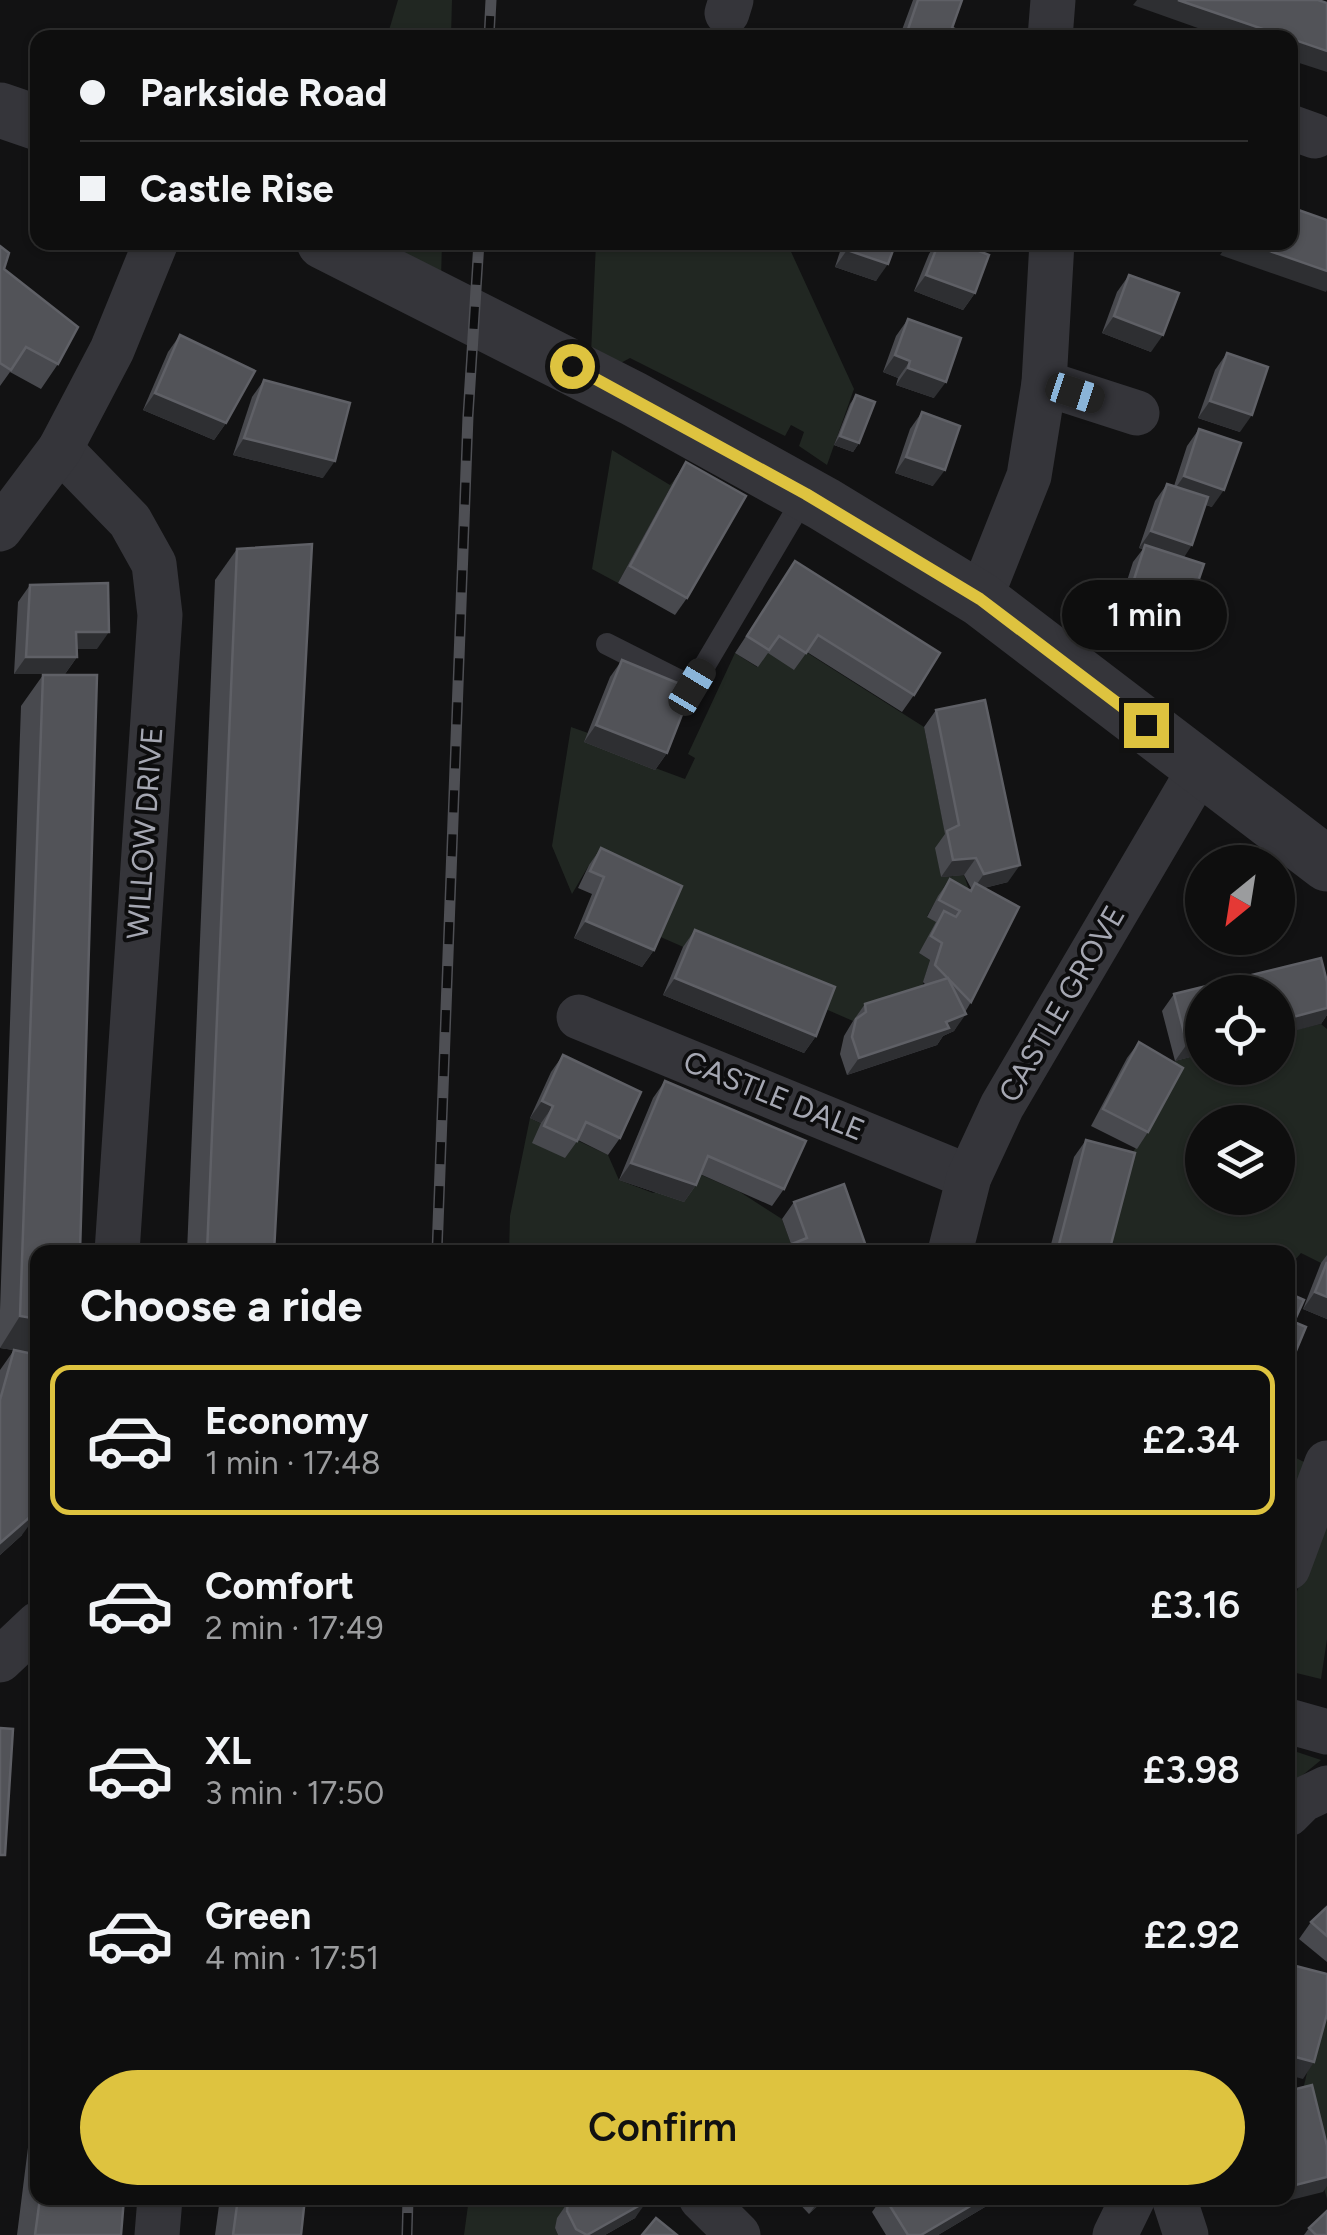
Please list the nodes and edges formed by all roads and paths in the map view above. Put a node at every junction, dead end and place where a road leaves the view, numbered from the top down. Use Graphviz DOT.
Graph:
graph roads {
  1 [pos="0,110"];
  2 [pos="30,120"];
  3 [pos="153,250"];
  4 [pos="340,250"];
  5 [pos="1052,250"];
  6 [pos="1044,383"];
  7 [pos="1137,413"];
  8 [pos="60,449"];
  9 [pos="811,496"];
  10 [pos="0,529"];
  11 [pos="980,599"];
  12 [pos="607,644"];
  13 [pos="1201,768"];
  14 [pos="1327,864"];
  15 [pos="579,1017"];
  16 [pos="969,1177"];
  17 [pos="117,1245"];
  18 [pos="952,1245"];
  19 [pos="1327,1463"];
  20 [pos="1295,1549"];
  21 [pos="30,1632"];
  22 [pos="0,1660"];
  23 [pos="1295,1723"];
  24 [pos="1327,1732"];
  25 [pos="1327,1788"];
  26 [pos="1295,1807"];
  27 [pos="159,2205"];
  28 [pos="709,2205"];
  29 [pos="1130,2205"];
  30 [pos="1176,2205"];
  31 [pos="157,2235"];
  32 [pos="738,2235"];
  33 [pos="1115,2235"];
  34 [pos="1186,2235"];
  1 -- 2 [label="street"];
  3 -- 8 [label="street"];
  4 -- 9 [label="street"];
  5 -- 6 [label="street"];
  6 -- 7 [label="street"];
  6 -- 11 [label="street"];
  8 -- 10 [label="street"];
  8 -- 17 [label="street, WILLOW DRIVE"];
  9 -- 11 [label="street"];
  9 -- 12 [label="lane"];
  11 -- 13 [label="street"];
  13 -- 14 [label="street"];
  13 -- 16 [label="street, CASTLE GROVE"];
  15 -- 16 [label="street, CASTLE DALE"];
  16 -- 18 [label="street, CASTLE GROVE"];
  19 -- 20 [label="street"];
  21 -- 22 [label="street"];
  23 -- 24 [label="street"];
  25 -- 26 [label="street"];
  27 -- 31 [label="street"];
  28 -- 32 [label="street"];
  29 -- 33 [label="street"];
  30 -- 34 [label="street"];
}
